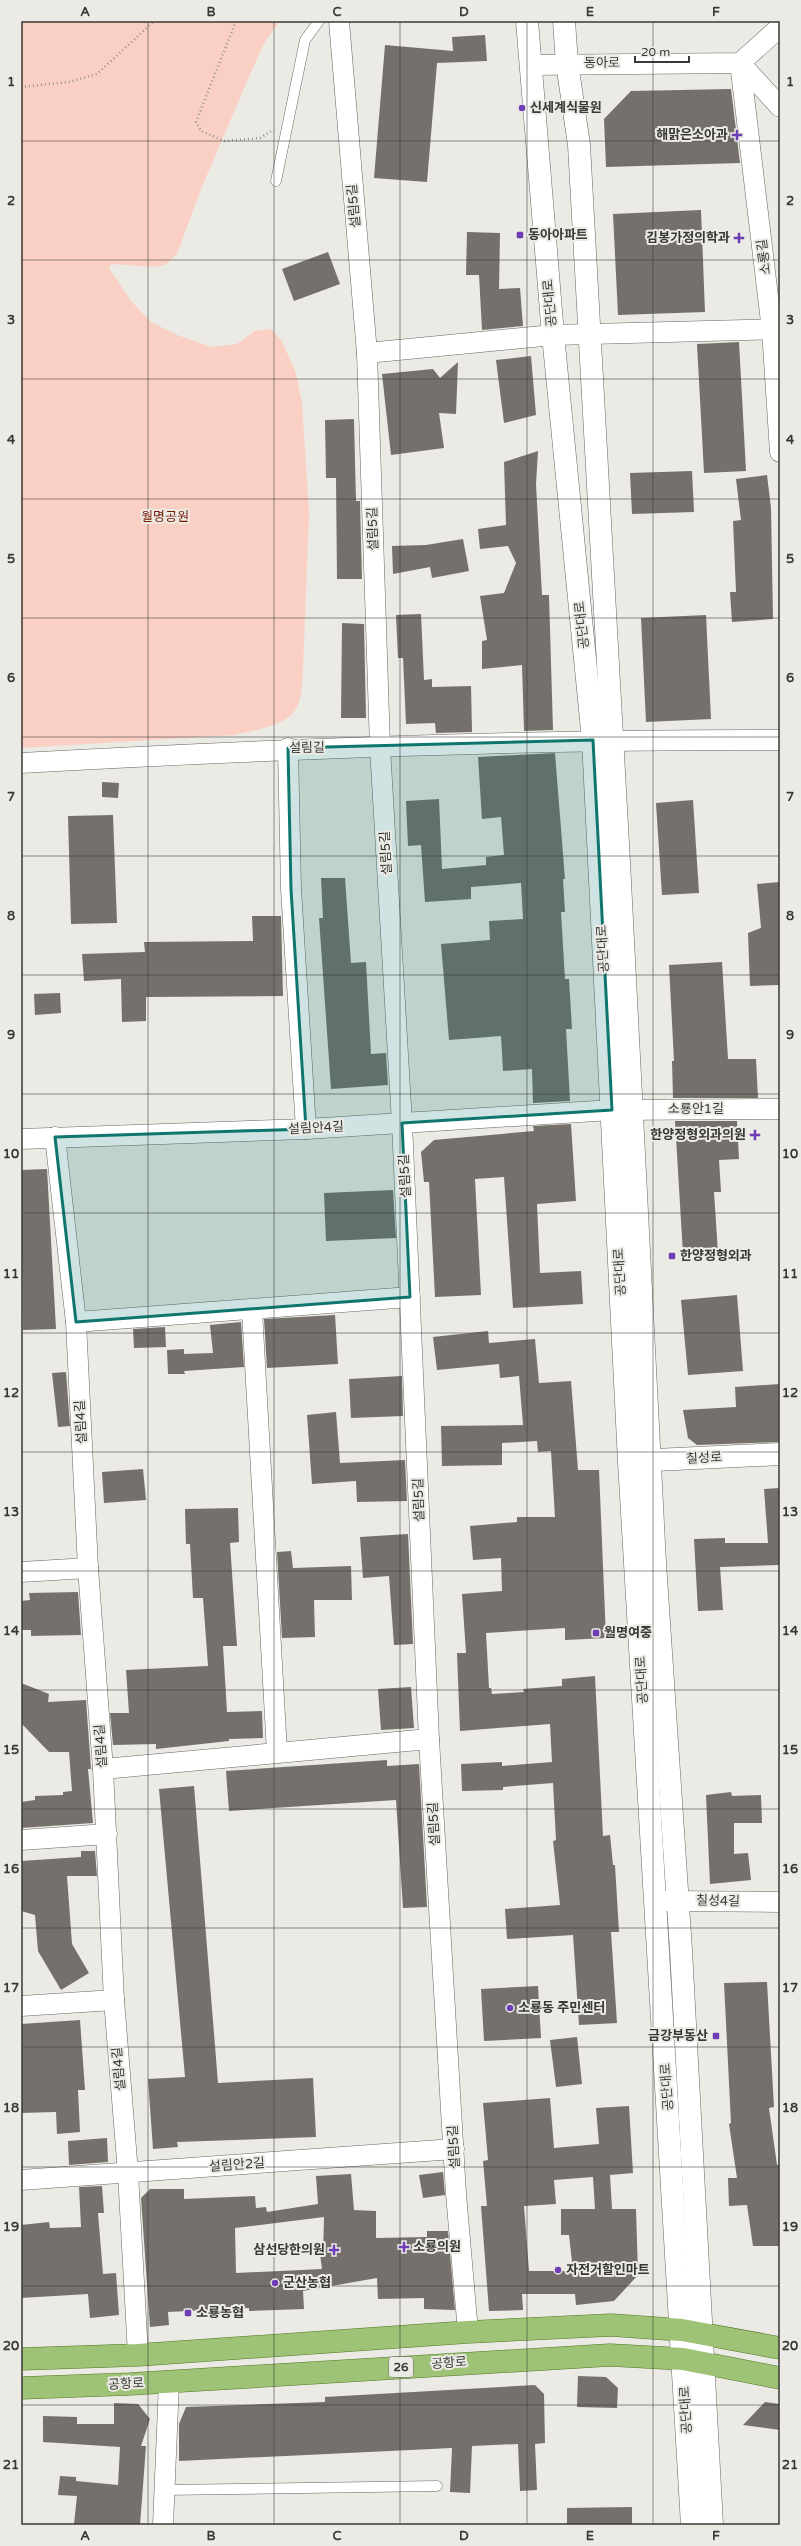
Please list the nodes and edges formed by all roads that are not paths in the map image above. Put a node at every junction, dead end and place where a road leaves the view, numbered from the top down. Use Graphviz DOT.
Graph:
graph roads {
  1 [pos="320,21"];
  2 [pos="339,21"];
  3 [pos="527,21"];
  4 [pos="564,21"];
  5 [pos="780,27"];
  6 [pos="740,62"];
  7 [pos="566,63"];
  8 [pos="530,65"];
  9 [pos="780,107"];
  10 [pos="276,181"];
  11 [pos="776,329"];
  12 [pos="590,334"];
  13 [pos="553,336"];
  14 [pos="367,353"];
  15 [pos="780,452"];
  16 [pos="602,740"];
  17 [pos="780,740"];
  18 [pos="380,747"];
  19 [pos="288,748"];
  20 [pos="21,763"];
  21 [pos="621,1109"];
  22 [pos="780,1109"];
  23 [pos="402,1123"];
  24 [pos="306,1129"];
  25 [pos="55,1137"];
  26 [pos="21,1139"];
  27 [pos="410,1297"];
  28 [pos="252,1311"];
  29 [pos="76,1322"];
  30 [pos="780,1454"];
  31 [pos="639,1461"];
  32 [pos="88,1568"];
  33 [pos="21,1572"];
  34 [pos="429,1739"];
  35 [pos="277,1752"];
  36 [pos="103,1769"];
  37 [pos="107,1834"];
  38 [pos="21,1840"];
  39 [pos="678,1900"];
  40 [pos="656,1901"];
  41 [pos="780,1902"];
  42 [pos="114,2000"];
  43 [pos="21,2006"];
  44 [pos="454,2149"];
  45 [pos="128,2173"];
  46 [pos="21,2180"];
  47 [pos="468,2332"];
  48 [pos="692,2332"];
  49 [pos="780,2348"];
  50 [pos="138,2354"];
  51 [pos="21,2359"];
  52 [pos="683,2359"];
  53 [pos="704,2363"];
  54 [pos="780,2378"];
  55 [pos="169,2382"];
  56 [pos="21,2388"];
  57 [pos="437,2486"];
  58 [pos="164,2490"];
  59 [pos="163,2525"];
  60 [pos="692,2525"];
  61 [pos="712,2525"];
  1 -- 10 [label="lane"];
  2 -- 14 [label="street, 설림5길"];
  3 -- 8 [label="street, 공단대로"];
  4 -- 7 [label="street, 공단대로"];
  5 -- 6 [label="street"];
  6 -- 7 [label="street, 동아로"];
  6 -- 9 [label="street"];
  6 -- 11 [label="street, 소룡길"];
  7 -- 8 [label="street, 동아로"];
  7 -- 12 [label="street, 공단대로"];
  8 -- 13 [label="street, 공단대로"];
  11 -- 12 [label="street"];
  11 -- 15 [label="street, 소룡길"];
  12 -- 13 [label="street"];
  12 -- 16 [label="street, 공단대로"];
  13 -- 14 [label="street"];
  13 -- 16 [label="street, 공단대로"];
  14 -- 18 [label="street, 설림5길"];
  16 -- 17 [label="street, 설림길"];
  16 -- 18 [label="street, 설림길"];
  16 -- 21 [label="street, 공단대로"];
  18 -- 19 [label="street, 설림길"];
  18 -- 23 [label="street, 설림5길"];
  19 -- 20 [label="street, 설림길"];
  19 -- 24 [label="street"];
  21 -- 22 [label="street, 소룡안1길"];
  21 -- 23 [label="street, 설림안4길"];
  21 -- 31 [label="street, 공단대로"];
  23 -- 24 [label="street, 설림안4길"];
  23 -- 27 [label="street, 설림5길"];
  24 -- 25 [label="street, 설림안4길"];
  25 -- 26 [label="street, 설림안4길"];
  25 -- 29 [label="street, 설림4길"];
  27 -- 28 [label="street"];
  27 -- 34 [label="street, 설림5길"];
  28 -- 29 [label="street"];
  28 -- 35 [label="street"];
  29 -- 32 [label="street, 설림4길"];
  30 -- 31 [label="street, 칠성로"];
  31 -- 39 [label="street, 공단대로"];
  31 -- 40 [label="street, 공단대로"];
  32 -- 33 [label="street"];
  32 -- 36 [label="street, 설림4길"];
  34 -- 35 [label="street"];
  34 -- 44 [label="street, 설림5길"];
  35 -- 36 [label="street"];
  36 -- 37 [label="street, 설림4길"];
  37 -- 38 [label="street"];
  37 -- 42 [label="street, 설림4길"];
  39 -- 40 [label="street, 칠성4길"];
  39 -- 41 [label="street, 칠성4길"];
  39 -- 48 [label="street, 공단대로"];
  40 -- 48 [label="street, 공단대로"];
  42 -- 43 [label="street"];
  42 -- 45 [label="street, 설림4길"];
  44 -- 45 [label="street, 설림안2길"];
  44 -- 47 [label="street, 설림5길"];
  45 -- 46 [label="street, 설림안2길"];
  45 -- 50 [label="street, 설림4길"];
  47 -- 48 [label="main road, 26"];
  47 -- 50 [label="main road, 26"];
  48 -- 49 [label="main road, 26"];
  48 -- 52 [label="street, 공단대로"];
  48 -- 53 [label="street, 공단대로"];
  50 -- 51 [label="main road, 26"];
  52 -- 53 [label="main road, 공항로 / 26"];
  52 -- 55 [label="main road, 공항로 / 26"];
  52 -- 60 [label="street, 공단대로"];
  53 -- 54 [label="main road, 공항로 / 26"];
  53 -- 61 [label="street, 공단대로"];
  55 -- 56 [label="main road, 공항로 / 26"];
  55 -- 58 [label="street"];
  57 -- 58 [label="lane"];
  58 -- 59 [label="street"];
}
